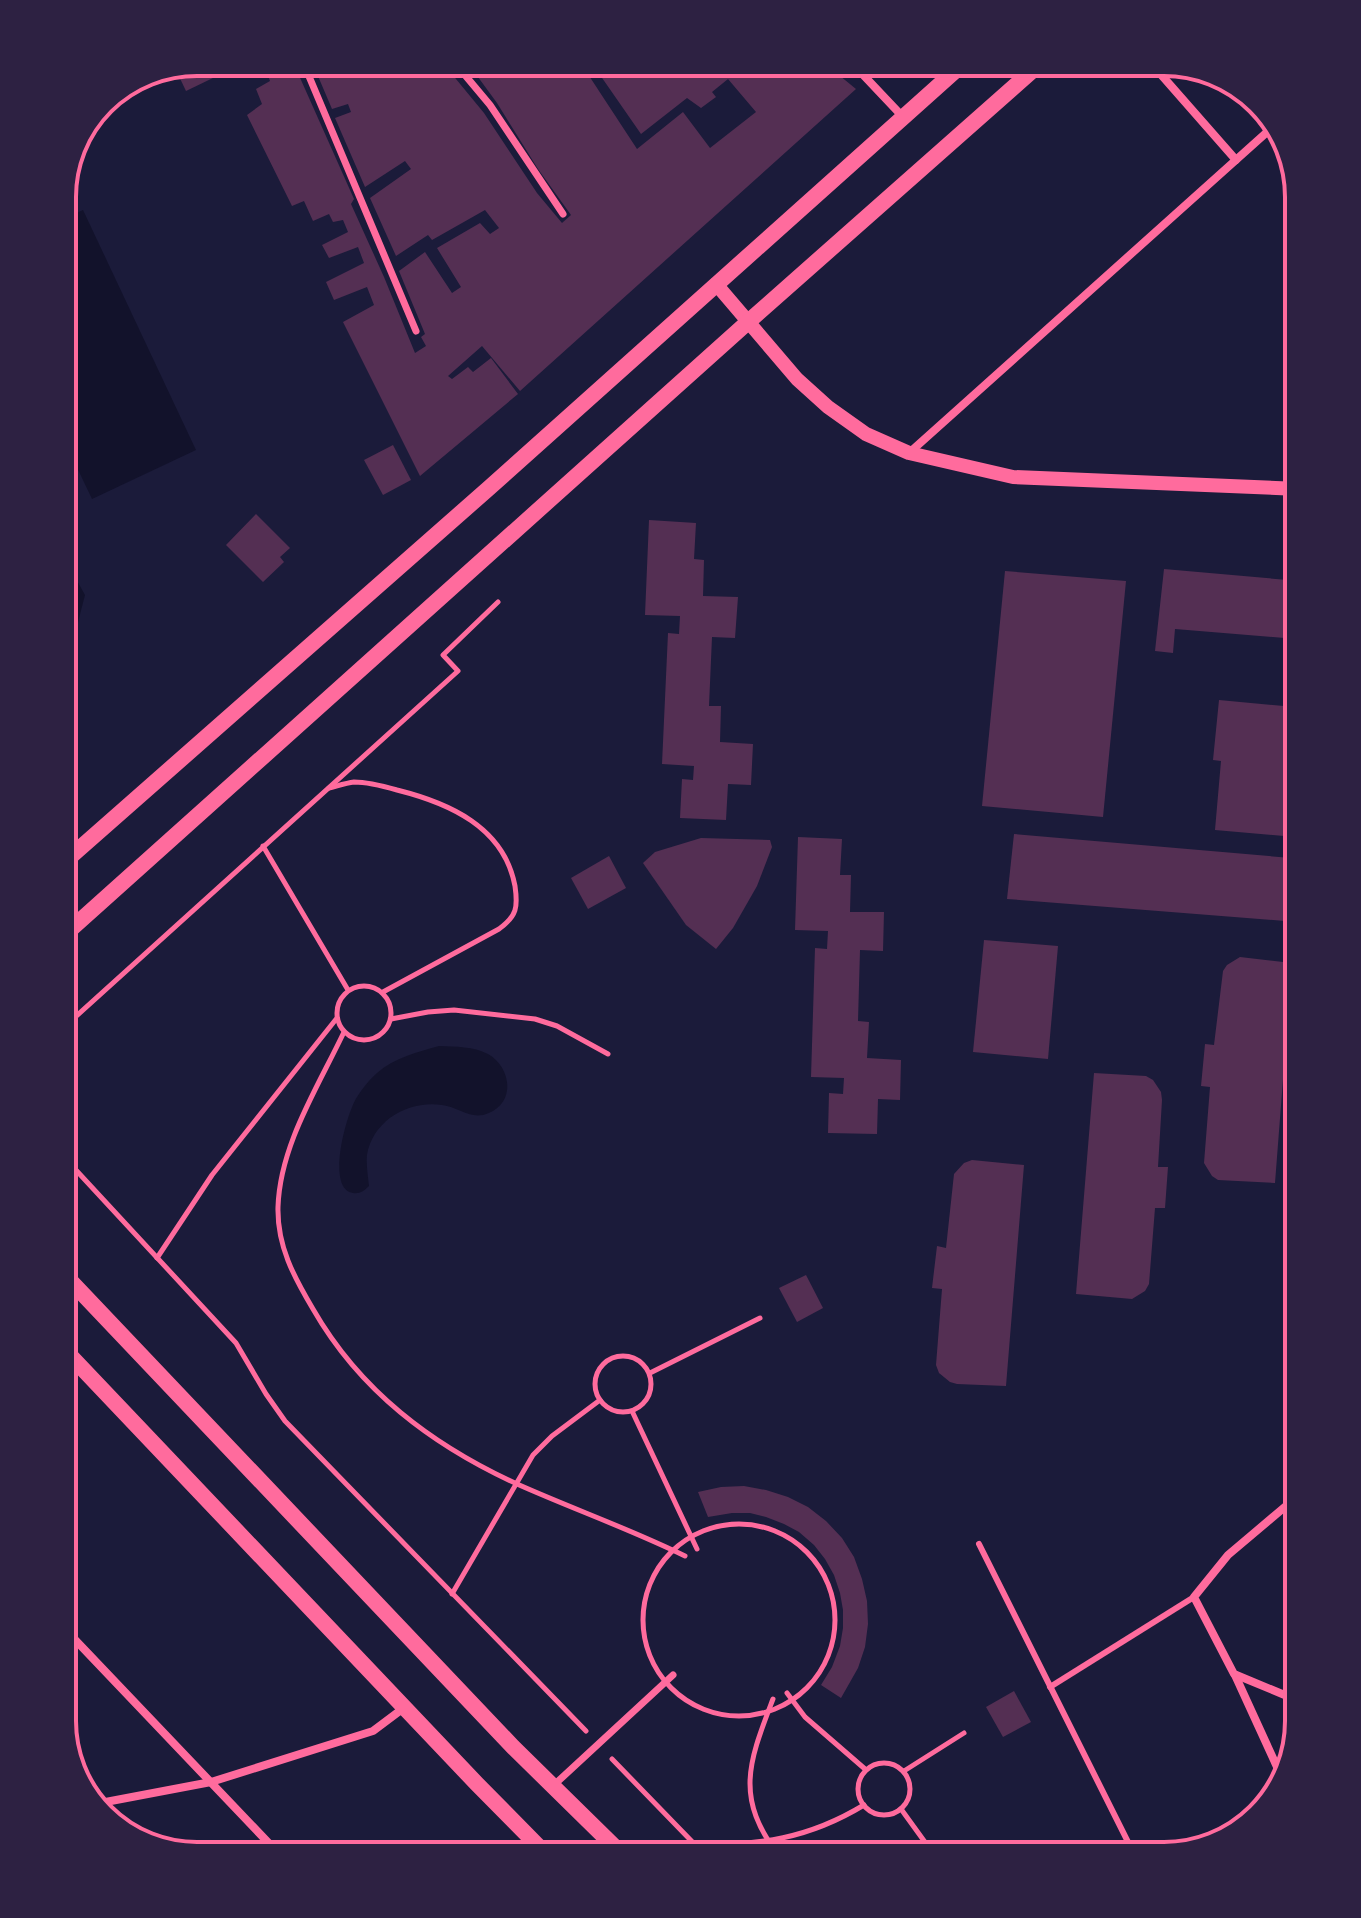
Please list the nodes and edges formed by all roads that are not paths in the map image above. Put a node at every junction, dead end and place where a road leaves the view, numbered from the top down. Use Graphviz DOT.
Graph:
graph roads {
  1 [pos="309,76"];
  2 [pos="466,76"];
  3 [pos="864,76"];
  4 [pos="949,76"];
  5 [pos="1026,76"];
  6 [pos="1162,76"];
  7 [pos="903,117"];
  8 [pos="1267,132"];
  9 [pos="1236,160"];
  10 [pos="563,214"];
  11 [pos="716,284"];
  12 [pos="748,322"];
  13 [pos="416,331"];
  14 [pos="909,453"];
  15 [pos="1285,488"];
  16 [pos="76,852"];
  17 [pos="76,924"];
  18 [pos="76,1287"];
  19 [pos="76,1362"];
  20 [pos="1285,1507"];
  21 [pos="979,1544"];
  22 [pos="1194,1597"];
  23 [pos="76,1641"];
  24 [pos="1234,1674"];
  25 [pos="673,1675"];
  26 [pos="1050,1687"];
  27 [pos="1285,1695"];
  28 [pos="405,1707"];
  29 [pos="1276,1766"];
  30 [pos="211,1782"];
  31 [pos="553,1786"];
  32 [pos="107,1802"];
  33 [pos="268,1842"];
  34 [pos="534,1842"];
  35 [pos="610,1842"];
  36 [pos="1128,1842"];
  1 -- 13 [label="street"];
  2 -- 10 [label="street"];
  3 -- 7 [label="street"];
  4 -- 7 [label="main road"];
  5 -- 12 [label="main road"];
  6 -- 9 [label="street"];
  7 -- 11 [label="main road"];
  8 -- 9 [label="street"];
  9 -- 14 [label="street"];
  11 -- 12 [label="street"];
  11 -- 16 [label="main road"];
  12 -- 14 [label="street"];
  12 -- 17 [label="main road"];
  14 -- 15 [label="street"];
  18 -- 31 [label="main road"];
  19 -- 28 [label="main road"];
  20 -- 22 [label="street"];
  21 -- 26 [label="lane"];
  22 -- 24 [label="street"];
  22 -- 26 [label="lane"];
  23 -- 30 [label="street"];
  24 -- 27 [label="street"];
  24 -- 29 [label="street"];
  25 -- 31 [label="street"];
  26 -- 36 [label="lane"];
  28 -- 30 [label="street"];
  28 -- 34 [label="main road"];
  30 -- 32 [label="street"];
  30 -- 33 [label="street"];
  31 -- 35 [label="main road"];
}
